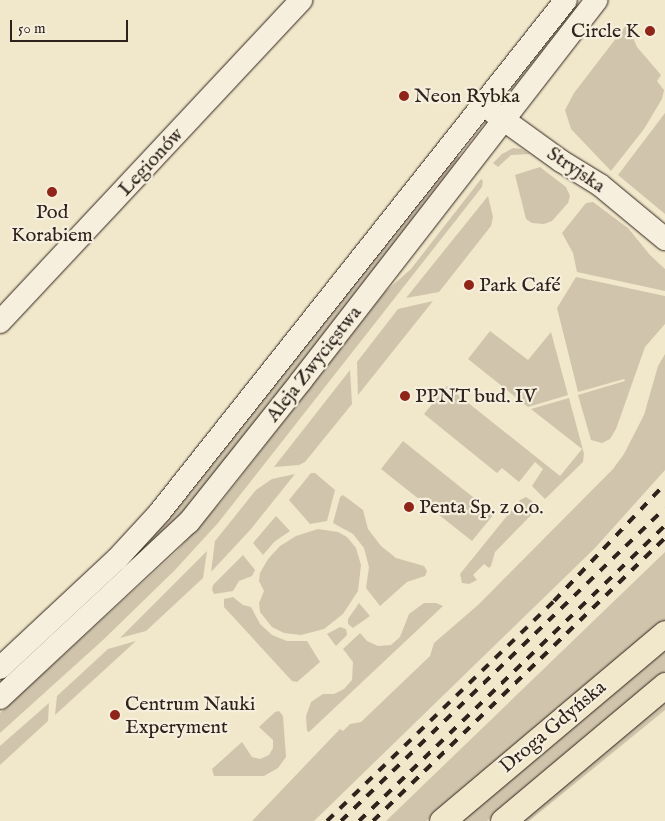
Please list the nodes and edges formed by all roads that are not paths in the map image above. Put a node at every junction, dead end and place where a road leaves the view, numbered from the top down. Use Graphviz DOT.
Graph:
graph roads {
  1 [pos="300,0"];
  2 [pos="566,0"];
  3 [pos="597,0"];
  4 [pos="484,105"];
  5 [pos="505,120"];
  6 [pos="665,239"];
  7 [pos="0,322"];
  8 [pos="665,633"];
  9 [pos="0,668"];
  10 [pos="665,685"];
  11 [pos="0,698"];
  12 [pos="442,821"];
  13 [pos="503,821"];
  1 -- 7 [label="main road, Legionów"];
  2 -- 4 [label="main road, Aleja Zwycięstwa"];
  3 -- 5 [label="main road, Aleja Zwycięstwa"];
  4 -- 5 [label="main road, Stryjska"];
  4 -- 9 [label="main road, Aleja Zwycięstwa"];
  5 -- 6 [label="main road, Stryjska"];
  5 -- 11 [label="main road, Aleja Zwycięstwa"];
  8 -- 12 [label="main road, Droga Gdyńska"];
  10 -- 13 [label="main road, Droga Gdyńska"];
}
